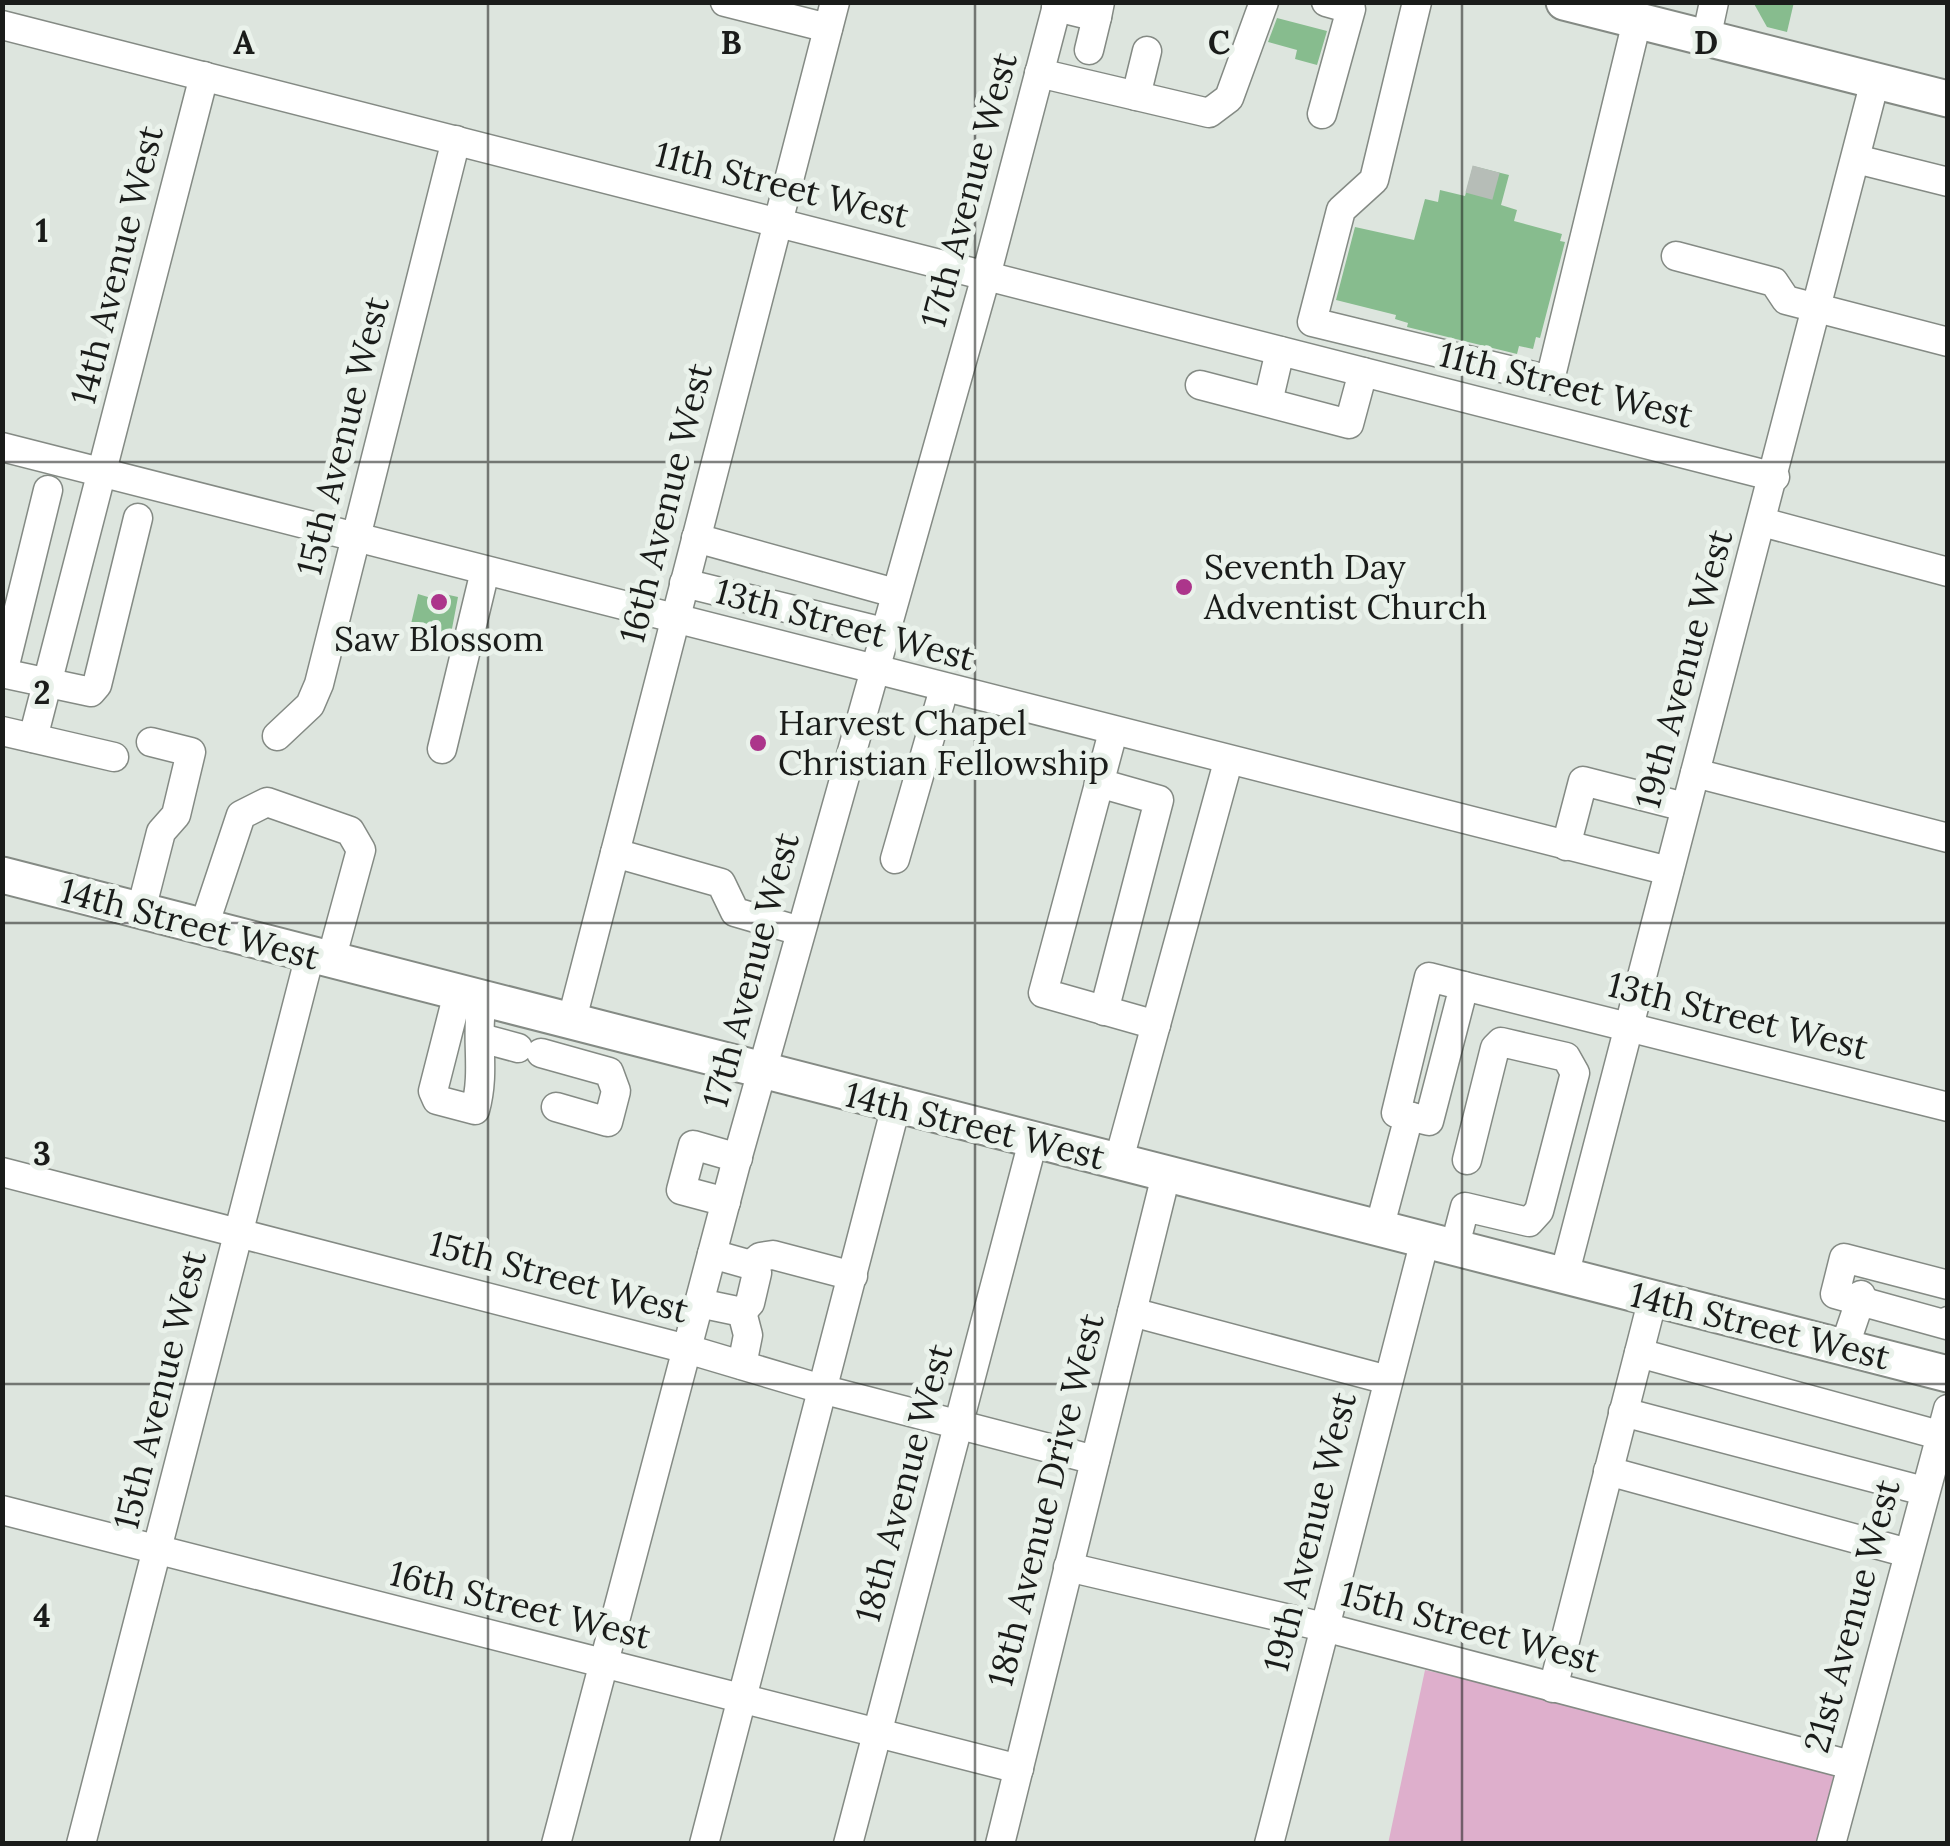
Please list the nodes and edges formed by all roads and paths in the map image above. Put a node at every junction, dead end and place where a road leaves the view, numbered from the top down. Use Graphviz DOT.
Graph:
graph roads {
  1 [pos="725,2"];
  2 [pos="1264,2"];
  3 [pos="1417,2"];
  4 [pos="1564,2"];
  5 [pos="1714,2"];
  6 [pos="1057,5"];
  7 [pos="1343,5"];
  8 [pos="1099,10"];
  9 [pos="832,16"];
  10 [pos="1637,21"];
  11 [pos="2,26"];
  12 [pos="1706,38"];
  13 [pos="1089,50"];
  14 [pos="1147,51"];
  15 [pos="1040,74"];
  16 [pos="204,76"];
  17 [pos="1875,81"];
  18 [pos="1136,96"];
  19 [pos="1948,100"];
  20 [pos="1322,114"];
  21 [pos="456,140"];
  22 [pos="1856,159"];
  23 [pos="1948,182"];
  24 [pos="778,222"];
  25 [pos="1676,256"];
  26 [pos="986,276"];
  27 [pos="1818,310"];
  28 [pos="1330,326"];
  29 [pos="1948,342"];
  30 [pos="1280,351"];
  31 [pos="1320,362"];
  32 [pos="1363,372"];
  33 [pos="1550,380"];
  34 [pos="1200,385"];
  35 [pos="1268,402"];
  36 [pos="1542,418"];
  37 [pos="2,447"];
  38 [pos="104,472"];
  39 [pos="1774,476"];
  40 [pos="48,490"];
  41 [pos="138,518"];
  42 [pos="1762,522"];
  43 [pos="696,538"];
  44 [pos="356,539"];
  45 [pos="485,571"];
  46 [pos="1948,572"];
  47 [pos="684,583"];
  48 [pos="895,593"];
  49 [pos="675,619"];
  50 [pos="884,632"];
  51 [pos="873,671"];
  52 [pos="3,673"];
  53 [pos="48,682"];
  54 [pos="944,690"];
  55 [pos="2,731"];
  56 [pos="1113,732"];
  57 [pos="277,736"];
  58 [pos="33,738"];
  59 [pos="151,742"];
  60 [pos="442,749"];
  61 [pos="114,757"];
  62 [pos="1228,762"];
  63 [pos="1695,773"];
  64 [pos="1099,783"];
  65 [pos="1685,808"];
  66 [pos="1948,838"];
  67 [pos="1566,846"];
  68 [pos="615,853"];
  69 [pos="896,859"];
  70 [pos="1669,871"];
  71 [pos="2,876"];
  72 [pos="141,910"];
  73 [pos="204,926"];
  74 [pos="800,932"];
  75 [pos="321,958"];
  76 [pos="470,996"];
  77 [pos="1515,998"];
  78 [pos="1104,1010"];
  79 [pos="1156,1025"];
  80 [pos="586,1027"];
  81 [pos="1630,1028"];
  82 [pos="480,1038"];
  83 [pos="1508,1043"];
  84 [pos="592,1067"];
  85 [pos="762,1072"];
  86 [pos="896,1106"];
  87 [pos="556,1107"];
  88 [pos="1948,1107"];
  89 [pos="1032,1141"];
  90 [pos="738,1158"];
  91 [pos="1118,1163"];
  92 [pos="2,1172"];
  93 [pos="1166,1175"];
  94 [pos="1546,1183"];
  95 [pos="1586,1192"];
  96 [pos="726,1202"];
  97 [pos="1465,1207"];
  98 [pos="1380,1229"];
  99 [pos="238,1233"];
  100 [pos="1440,1244"];
  101 [pos="712,1254"];
  102 [pos="752,1265"];
  103 [pos="853,1276"];
  104 [pos="1564,1276"];
  105 [pos="1913,1293"];
  106 [pos="1653,1298"];
  107 [pos="700,1303"];
  108 [pos="742,1312"];
  109 [pos="1132,1312"];
  110 [pos="1948,1321"];
  111 [pos="688,1348"];
  112 [pos="1844,1348"];
  113 [pos="1639,1353"];
  114 [pos="742,1365"];
  115 [pos="1948,1374"];
  116 [pos="1388,1380"];
  117 [pos="825,1390"];
  118 [pos="1624,1412"];
  119 [pos="1944,1422"];
  120 [pos="959,1426"];
  121 [pos="1095,1460"];
  122 [pos="1608,1471"];
  123 [pos="1924,1490"];
  124 [pos="2,1510"];
  125 [pos="159,1550"];
  126 [pos="1908,1552"];
  127 [pos="1068,1567"];
  128 [pos="1324,1627"];
  129 [pos="604,1666"];
  130 [pos="1553,1688"];
  131 [pos="742,1699"];
  132 [pos="876,1734"];
  133 [pos="1851,1765"];
  134 [pos="1019,1769"];
  135 [pos="81,1844"];
  136 [pos="556,1844"];
  137 [pos="704,1844"];
  138 [pos="848,1844"];
  139 [pos="1000,1844"];
  140 [pos="1269,1844"];
  141 [pos="1831,1844"];
  1 -- 9 [label="street"];
  2 -- 18 [label="street"];
  3 -- 28 [label="street"];
  4 -- 10 [label="main road"];
  5 -- 12 [label="street"];
  6 -- 8 [label="street"];
  6 -- 15 [label="street, 17th Avenue West"];
  7 -- 20 [label="street"];
  8 -- 13 [label="street"];
  9 -- 24 [label="street, 16th Avenue West"];
  10 -- 12 [label="main road"];
  10 -- 33 [label="street"];
  11 -- 16 [label="street, 11th Street West"];
  12 -- 17 [label="main road"];
  14 -- 18 [label="street"];
  15 -- 18 [label="street"];
  15 -- 26 [label="street, 17th Avenue West"];
  16 -- 21 [label="street, 11th Street West"];
  16 -- 38 [label="street, 14th Avenue West"];
  17 -- 19 [label="main road"];
  17 -- 22 [label="street, 19th Avenue West"];
  21 -- 24 [label="street, 11th Street West"];
  21 -- 44 [label="street, 15th Avenue West"];
  22 -- 23 [label="street"];
  22 -- 27 [label="street, 19th Avenue West"];
  24 -- 26 [label="street, 11th Street West"];
  24 -- 43 [label="street, 16th Avenue West"];
  25 -- 27 [label="street"];
  26 -- 30 [label="street, 11th Street West"];
  26 -- 48 [label="street, 17th Avenue West"];
  27 -- 29 [label="street"];
  27 -- 39 [label="street, 19th Avenue West"];
  28 -- 31 [label="street"];
  28 -- 33 [label="street"];
  30 -- 31 [label="street, 11th Street West"];
  30 -- 35 [label="street"];
  31 -- 32 [label="street, 11th Street West"];
  32 -- 35 [label="street"];
  32 -- 36 [label="street, 11th Street West"];
  33 -- 36 [label="street"];
  34 -- 35 [label="street"];
  36 -- 39 [label="street, 11th Street West"];
  37 -- 38 [label="street, 13th Street West"];
  38 -- 44 [label="street, 13th Street West"];
  38 -- 53 [label="street, 14th Avenue West"];
  39 -- 42 [label="street, 19th Avenue West"];
  40 -- 52 [label="street"];
  41 -- 53 [label="street"];
  42 -- 46 [label="street"];
  42 -- 63 [label="street, 19th Avenue West"];
  43 -- 47 [label="street, 16th Avenue West"];
  43 -- 48 [label="street"];
  44 -- 45 [label="street, 13th Street West"];
  44 -- 57 [label="street, 15th Avenue West"];
  45 -- 49 [label="street, 13th Street West"];
  45 -- 60 [label="street"];
  47 -- 49 [label="street, 16th Avenue West"];
  47 -- 50 [label="street"];
  48 -- 50 [label="street, 17th Avenue West"];
  49 -- 51 [label="street, 13th Street West"];
  49 -- 68 [label="street, 16th Avenue West"];
  50 -- 51 [label="street, 17th Avenue West"];
  51 -- 54 [label="street, 13th Street West"];
  51 -- 74 [label="street, 17th Avenue West"];
  52 -- 53 [label="street"];
  53 -- 58 [label="street, 14th Avenue West"];
  54 -- 56 [label="street, 13th Street West"];
  54 -- 69 [label="street"];
  55 -- 58 [label="street"];
  56 -- 62 [label="street, 13th Street West"];
  56 -- 64 [label="street"];
  58 -- 61 [label="street"];
  59 -- 72 [label="street"];
  62 -- 67 [label="street, 13th Street West"];
  62 -- 79 [label="street"];
  63 -- 65 [label="street, 19th Avenue West"];
  63 -- 66 [label="street"];
  64 -- 78 [label="street"];
  64 -- 78 [label="street"];
  65 -- 67 [label="street"];
  65 -- 70 [label="street, 19th Avenue West"];
  67 -- 70 [label="street, 13th Street West"];
  68 -- 74 [label="street"];
  68 -- 80 [label="street, 16th Avenue West"];
  70 -- 81 [label="street, 19th Avenue West"];
  71 -- 72 [label="main road, 14th Street West"];
  72 -- 73 [label="main road, 14th Street West"];
  73 -- 75 [label="main road, 14th Street West"];
  73 -- 75 [label="street, 15th Avenue West"];
  74 -- 85 [label="street, 17th Avenue West"];
  75 -- 76 [label="main road, 14th Street West"];
  75 -- 99 [label="street, 15th Avenue West"];
  76 -- 80 [label="main road, 14th Street West"];
  76 -- 82 [label="street"];
  76 -- 82 [label="street"];
  77 -- 81 [label="street, 13th Street West"];
  77 -- 83 [label="street"];
  77 -- 98 [label="street, 13th Street West"];
  78 -- 79 [label="street"];
  79 -- 91 [label="street"];
  80 -- 84 [label="street, 16th Avenue West"];
  80 -- 85 [label="main road, 14th Street West"];
  81 -- 88 [label="street, 13th Street West"];
  81 -- 95 [label="street, 19th Avenue West"];
  82 -- 84 [label="street"];
  83 -- 94 [label="street"];
  83 -- 97 [label="street, 19th Avenue West"];
  84 -- 87 [label="street"];
  85 -- 86 [label="main road, 14th Street West"];
  85 -- 90 [label="street, 17th Avenue West"];
  86 -- 89 [label="main road, 14th Street West"];
  86 -- 103 [label="street"];
  89 -- 91 [label="main road, 14th Street West"];
  89 -- 120 [label="street, 18th Avenue West"];
  90 -- 96 [label="street, 17th Avenue West"];
  90 -- 96 [label="street"];
  91 -- 93 [label="main road, 14th Street West"];
  92 -- 99 [label="street, 15th Street West"];
  93 -- 98 [label="main road, 14th Street West"];
  93 -- 109 [label="street, 18th Avenue Drive West"];
  94 -- 95 [label="street"];
  94 -- 97 [label="street"];
  95 -- 104 [label="street, 19th Avenue West"];
  96 -- 101 [label="street, 17th Avenue West"];
  97 -- 100 [label="street, 19th Avenue West"];
  98 -- 100 [label="main road, 14th Street West"];
  99 -- 111 [label="street, 15th Street West"];
  99 -- 125 [label="street, 15th Avenue West"];
  100 -- 104 [label="main road, 14th Street West"];
  100 -- 116 [label="street, 19th Avenue West"];
  101 -- 102 [label="street"];
  101 -- 107 [label="street, 17th Avenue West"];
  102 -- 103 [label="street"];
  102 -- 108 [label="street"];
  103 -- 117 [label="street"];
  104 -- 106 [label="main road, 14th Street West"];
  105 -- 110 [label="street"];
  105 -- 112 [label="street"];
  106 -- 112 [label="main road, 14th Street West"];
  106 -- 113 [label="street"];
  107 -- 108 [label="street"];
  107 -- 111 [label="street, 17th Avenue West"];
  108 -- 114 [label="street"];
  109 -- 116 [label="street"];
  109 -- 121 [label="street, 18th Avenue Drive West"];
  111 -- 114 [label="street, 15th Street West"];
  111 -- 129 [label="street, 17th Avenue West"];
  112 -- 115 [label="main road, 14th Street West"];
  113 -- 118 [label="street"];
  113 -- 119 [label="street"];
  114 -- 117 [label="street, 15th Street West"];
  116 -- 128 [label="street, 19th Avenue West"];
  117 -- 120 [label="street, 15th Street West"];
  117 -- 131 [label="street"];
  118 -- 122 [label="street"];
  118 -- 123 [label="street"];
  119 -- 123 [label="street, 21st Avenue West"];
  120 -- 121 [label="street, 15th Street West"];
  120 -- 132 [label="street, 18th Avenue West"];
  121 -- 127 [label="street, 18th Avenue Drive West"];
  122 -- 126 [label="street"];
  122 -- 130 [label="street"];
  123 -- 126 [label="street, 21st Avenue West"];
  124 -- 125 [label="street, 16th Street West"];
  125 -- 129 [label="street, 16th Street West"];
  125 -- 135 [label="street, 15th Avenue West"];
  126 -- 133 [label="street, 21st Avenue West"];
  127 -- 128 [label="street, 15th Street West"];
  127 -- 134 [label="street, 18th Avenue Drive West"];
  128 -- 130 [label="street, 15th Street West"];
  128 -- 140 [label="street, 19th Avenue West"];
  129 -- 131 [label="street, 16th Street West"];
  129 -- 136 [label="street, 17th Avenue West"];
  130 -- 133 [label="street, 15th Street West"];
  131 -- 132 [label="street, 16th Street West"];
  131 -- 137 [label="street"];
  132 -- 134 [label="street, 16th Street West"];
  132 -- 138 [label="street, 18th Avenue West"];
  133 -- 141 [label="street, 21st Avenue West"];
  134 -- 139 [label="street, 18th Avenue Drive West"];
}
